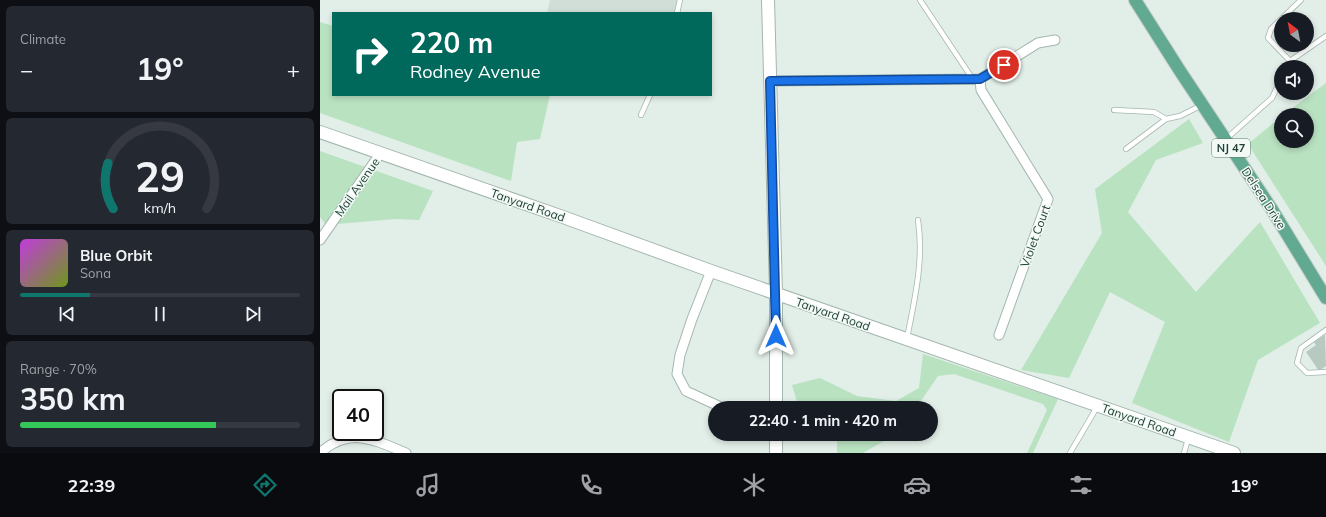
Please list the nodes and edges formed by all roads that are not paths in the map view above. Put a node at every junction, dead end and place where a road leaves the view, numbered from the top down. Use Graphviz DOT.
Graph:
graph roads {
  1 [pos="680,0"];
  2 [pos="768,0"];
  3 [pos="920,0"];
  4 [pos="1135,0"];
  5 [pos="1301,0"];
  6 [pos="677,12"];
  7 [pos="1326,36"];
  8 [pos="1055,40"];
  9 [pos="1289,60"];
  10 [pos="1291,60"];
  11 [pos="977,79"];
  12 [pos="770,81"];
  13 [pos="1274,94"];
  14 [pos="650,96"];
  15 [pos="1202,105"];
  16 [pos="1114,110"];
  17 [pos="641,115"];
  18 [pos="1166,119"];
  19 [pos="320,132"];
  20 [pos="1225,139"];
  21 [pos="1126,149"];
  22 [pos="380,154"];
  23 [pos="918,220"];
  24 [pos="320,240"];
  25 [pos="711,271"];
  26 [pos="776,293"];
  27 [pos="1326,298"];
  28 [pos="1326,330"];
  29 [pos="999,335"];
  30 [pos="907,339"];
  31 [pos="1326,372"];
  32 [pos="708,401"];
  33 [pos="776,401"];
  34 [pos="1098,406"];
  35 [pos="1188,437"];
  36 [pos="776,441"];
  37 [pos="320,453"];
  38 [pos="406,453"];
  39 [pos="776,453"];
  40 [pos="1070,453"];
  41 [pos="1184,453"];
  42 [pos="1234,453"];
  1 -- 6 [label="lane"];
  2 -- 12 [label="street"];
  3 -- 11 [label="lane"];
  4 -- 15 [label="main road, Delsea Drive / NJ 47"];
  5 -- 9 [label="lane"];
  7 -- 10 [label="lane"];
  8 -- 11 [label="street"];
  11 -- 12 [label="street"];
  11 -- 29 [label="street, Violet Court"];
  12 -- 26 [label="street"];
  13 -- 20 [label="lane"];
  14 -- 17 [label="lane"];
  15 -- 18 [label="lane"];
  15 -- 20 [label="main road, Delsea Drive / NJ 47"];
  16 -- 18 [label="lane"];
  18 -- 21 [label="lane"];
  19 -- 22 [label="street, Tanyard Road"];
  20 -- 27 [label="main road, Delsea Drive / NJ 47"];
  22 -- 24 [label="street, Mail Avenue"];
  22 -- 25 [label="street, Tanyard Road"];
  23 -- 30 [label="lane"];
  25 -- 26 [label="street, Tanyard Road"];
  25 -- 32 [label="street"];
  26 -- 30 [label="street, Tanyard Road"];
  26 -- 33 [label="street"];
  28 -- 31 [label="lane"];
  30 -- 34 [label="street, Tanyard Road"];
  34 -- 35 [label="street, Tanyard Road"];
  34 -- 40 [label="lane"];
  35 -- 41 [label="lane"];
  35 -- 42 [label="street, Tanyard Road"];
  36 -- 39 [label="street"];
  37 -- 38 [label="street"];
}
